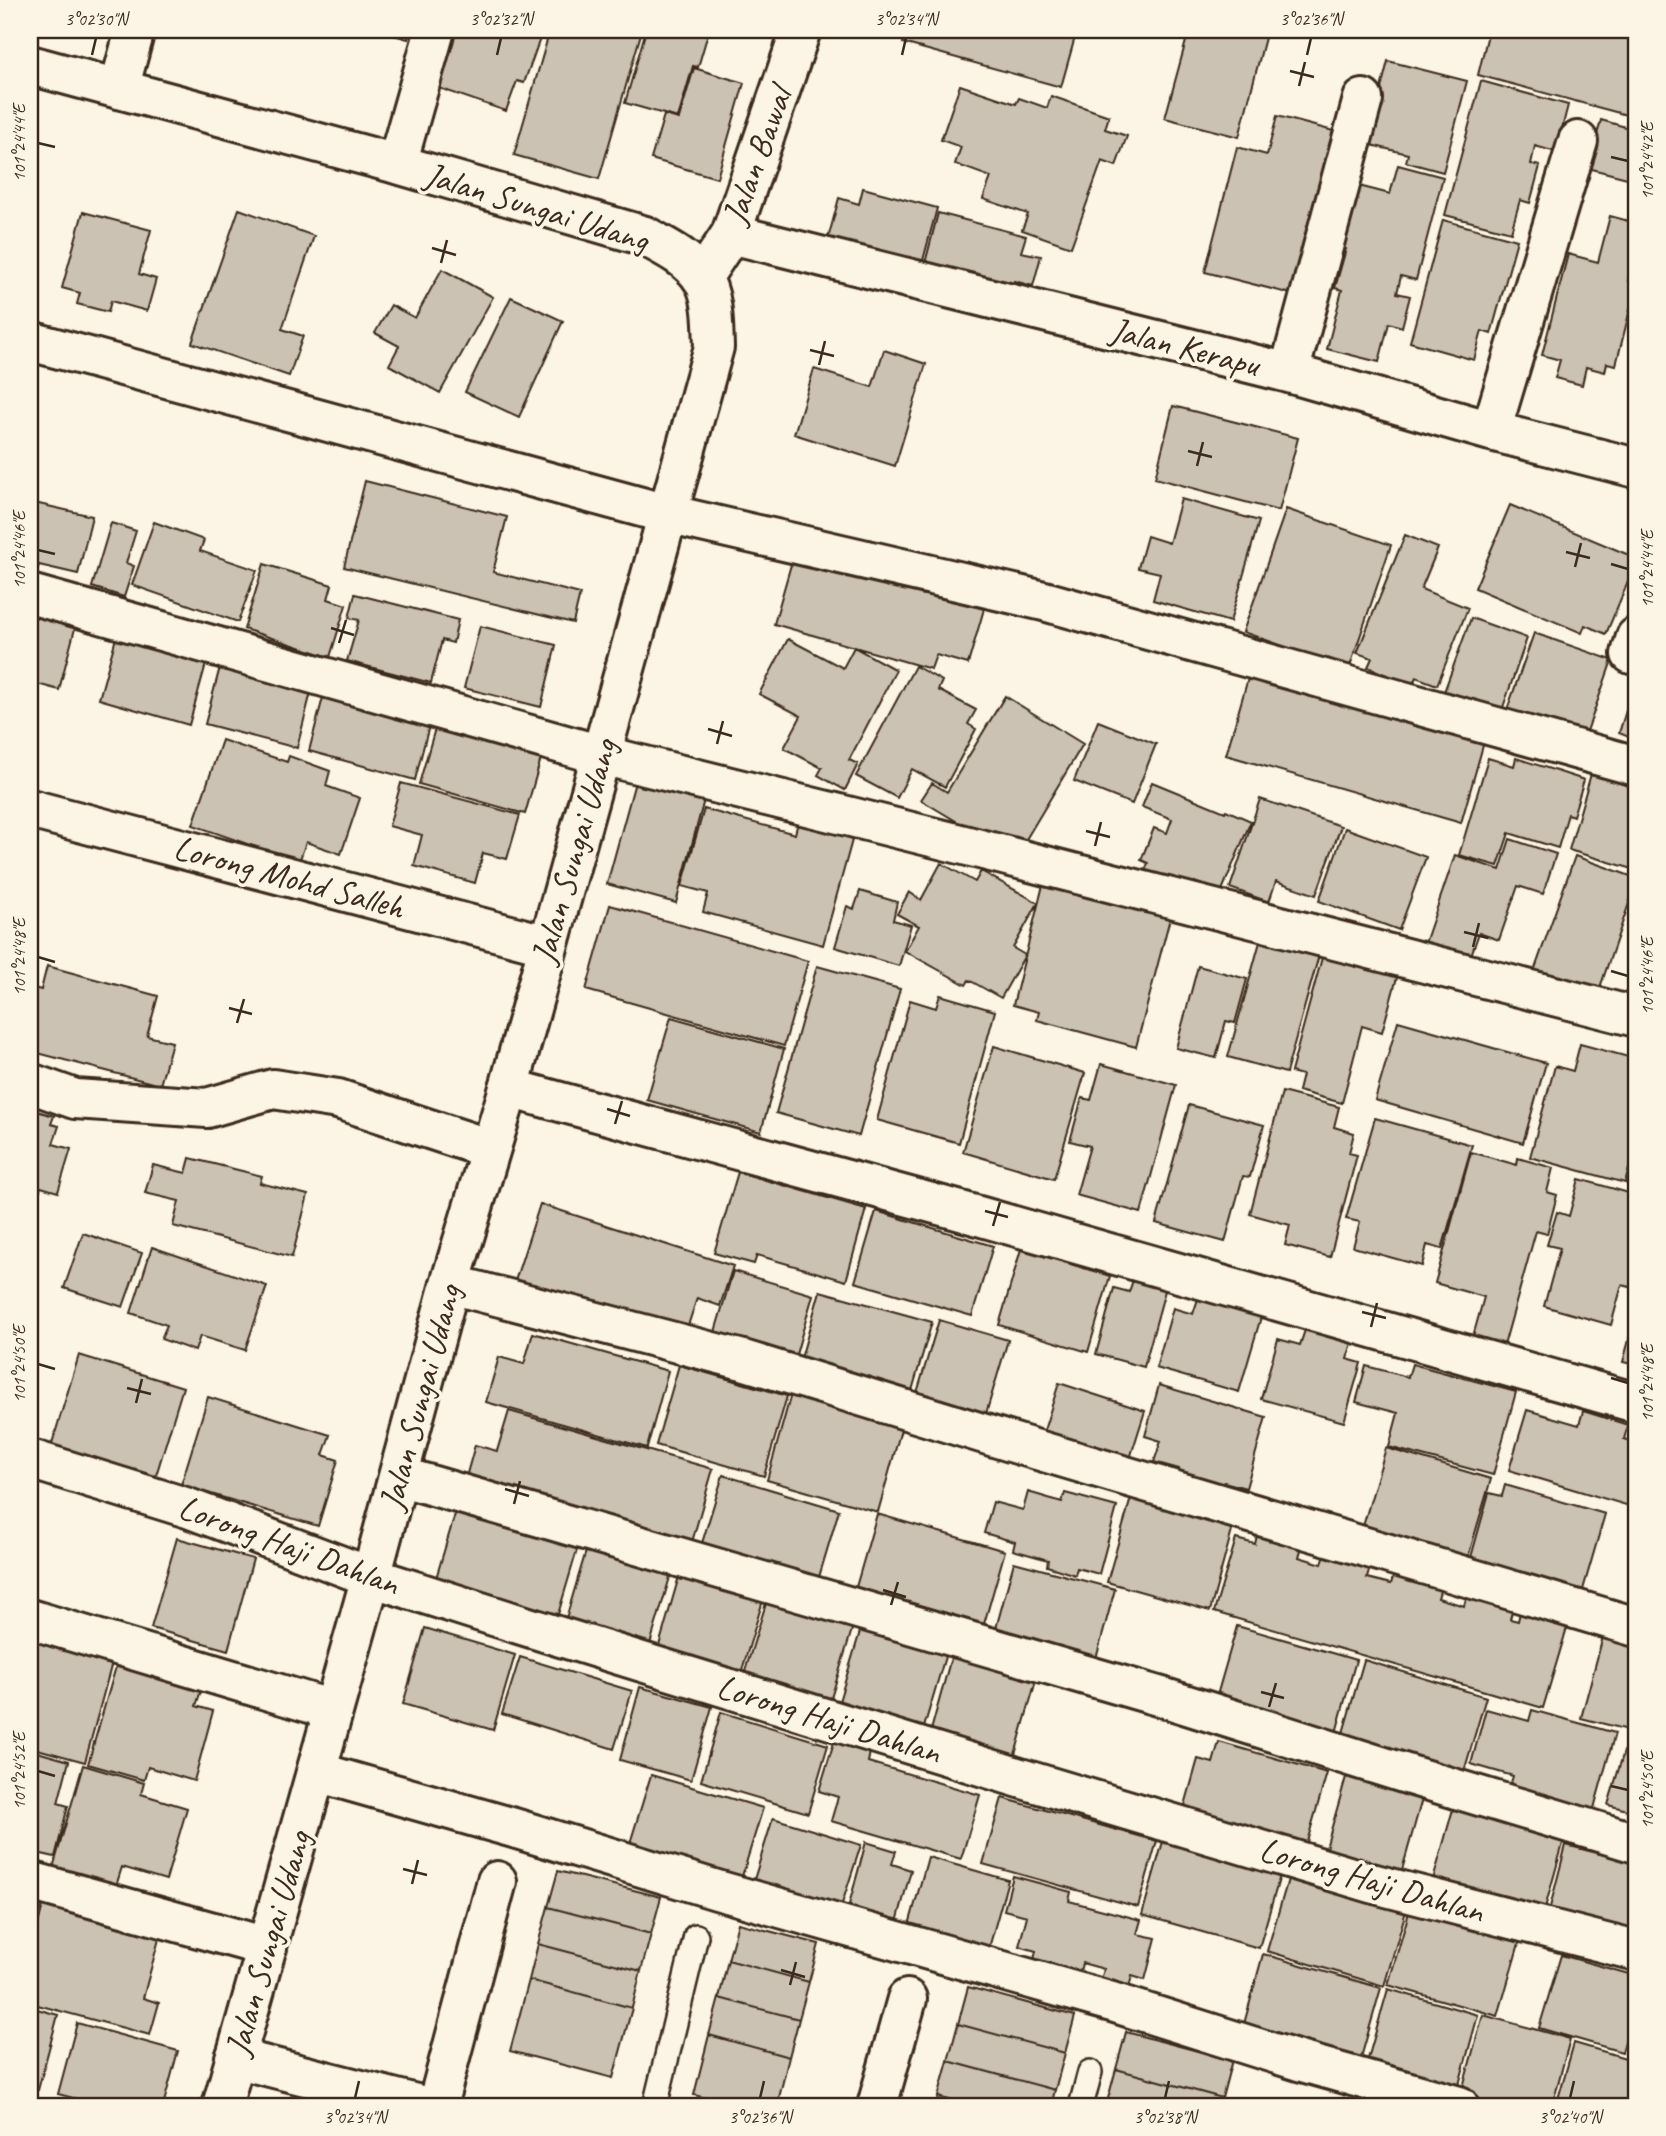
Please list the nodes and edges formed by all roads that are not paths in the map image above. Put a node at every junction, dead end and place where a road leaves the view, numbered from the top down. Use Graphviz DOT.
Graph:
graph roads {
  1 [pos="135,30"];
  2 [pos="435,30"];
  3 [pos="801,30"];
  4 [pos="30,65"];
  5 [pos="119,89"];
  6 [pos="1363,99"];
  7 [pos="1578,141"];
  8 [pos="397,164"];
  9 [pos="731,234"];
  10 [pos="702,278"];
  11 [pos="30,341"];
  12 [pos="1289,373"];
  13 [pos="1491,431"];
  14 [pos="1636,468"];
  15 [pos="667,514"];
  16 [pos="30,594"];
  17 [pos="601,755"];
  18 [pos="1636,766"];
  19 [pos="30,809"];
  20 [pos="548,945"];
  21 [pos="1636,1017"];
  22 [pos="30,1083"];
  23 [pos="509,1088"];
  24 [pos="490,1149"];
  25 [pos="450,1284"];
  26 [pos="1636,1403"];
  27 [pos="30,1459"];
  28 [pos="399,1476"];
  29 [pos="371,1577"];
  30 [pos="30,1619"];
  31 [pos="1636,1627"];
  32 [pos="333,1710"];
  33 [pos="317,1772"];
  34 [pos="1636,1843"];
  35 [pos="30,1881"];
  36 [pos="496,1881"];
  37 [pos="696,1936"];
  38 [pos="267,1948"];
  39 [pos="1636,1951"];
  40 [pos="907,1999"];
  41 [pos="235,2058"];
  42 [pos="1090,2072"];
  43 [pos="222,2106"];
  44 [pos="424,2106"];
  45 [pos="437,2106"];
  46 [pos="655,2106"];
  47 [pos="877,2106"];
  48 [pos="1081,2106"];
  49 [pos="1459,2106"];
  1 -- 5 [label="street"];
  2 -- 8 [label="street"];
  3 -- 9 [label="street, Jalan Bawal"];
  4 -- 5 [label="street, Jalan Sungai Udang"];
  5 -- 8 [label="street, Jalan Sungai Udang"];
  6 -- 12 [label="street"];
  7 -- 13 [label="street"];
  8 -- 10 [label="street, Jalan Sungai Udang"];
  9 -- 10 [label="street, Jalan Bawal"];
  9 -- 12 [label="street, Jalan Kerapu"];
  10 -- 15 [label="street, Jalan Sungai Udang"];
  11 -- 15 [label="street"];
  12 -- 13 [label="street, Jalan Kerapu"];
  13 -- 14 [label="street, Jalan Kerapu"];
  15 -- 17 [label="street, Jalan Sungai Udang"];
  15 -- 18 [label="street"];
  16 -- 17 [label="street"];
  17 -- 20 [label="street, Jalan Sungai Udang"];
  17 -- 21 [label="street"];
  19 -- 20 [label="street, Lorong Mohd Salleh"];
  20 -- 23 [label="street, Jalan Sungai Udang"];
  22 -- 24 [label="street"];
  23 -- 24 [label="street, Jalan Sungai Udang"];
  23 -- 26 [label="street"];
  24 -- 25 [label="street, Jalan Sungai Udang"];
  25 -- 28 [label="street, Jalan Sungai Udang"];
  25 -- 31 [label="street"];
  27 -- 29 [label="street, Lorong Haji Dahlan"];
  28 -- 29 [label="street, Jalan Sungai Udang"];
  28 -- 34 [label="street"];
  29 -- 32 [label="street, Jalan Sungai Udang"];
  29 -- 39 [label="street, Lorong Haji Dahlan"];
  30 -- 32 [label="street"];
  32 -- 33 [label="street, Jalan Sungai Udang"];
  33 -- 38 [label="street, Jalan Sungai Udang"];
  33 -- 49 [label="street"];
  35 -- 38 [label="street"];
  36 -- 45 [label="street"];
  37 -- 46 [label="lane"];
  38 -- 41 [label="street, Jalan Sungai Udang"];
  40 -- 47 [label="street"];
  41 -- 43 [label="street, Jalan Sungai Udang"];
  41 -- 44 [label="street"];
  42 -- 48 [label="lane"];
}
